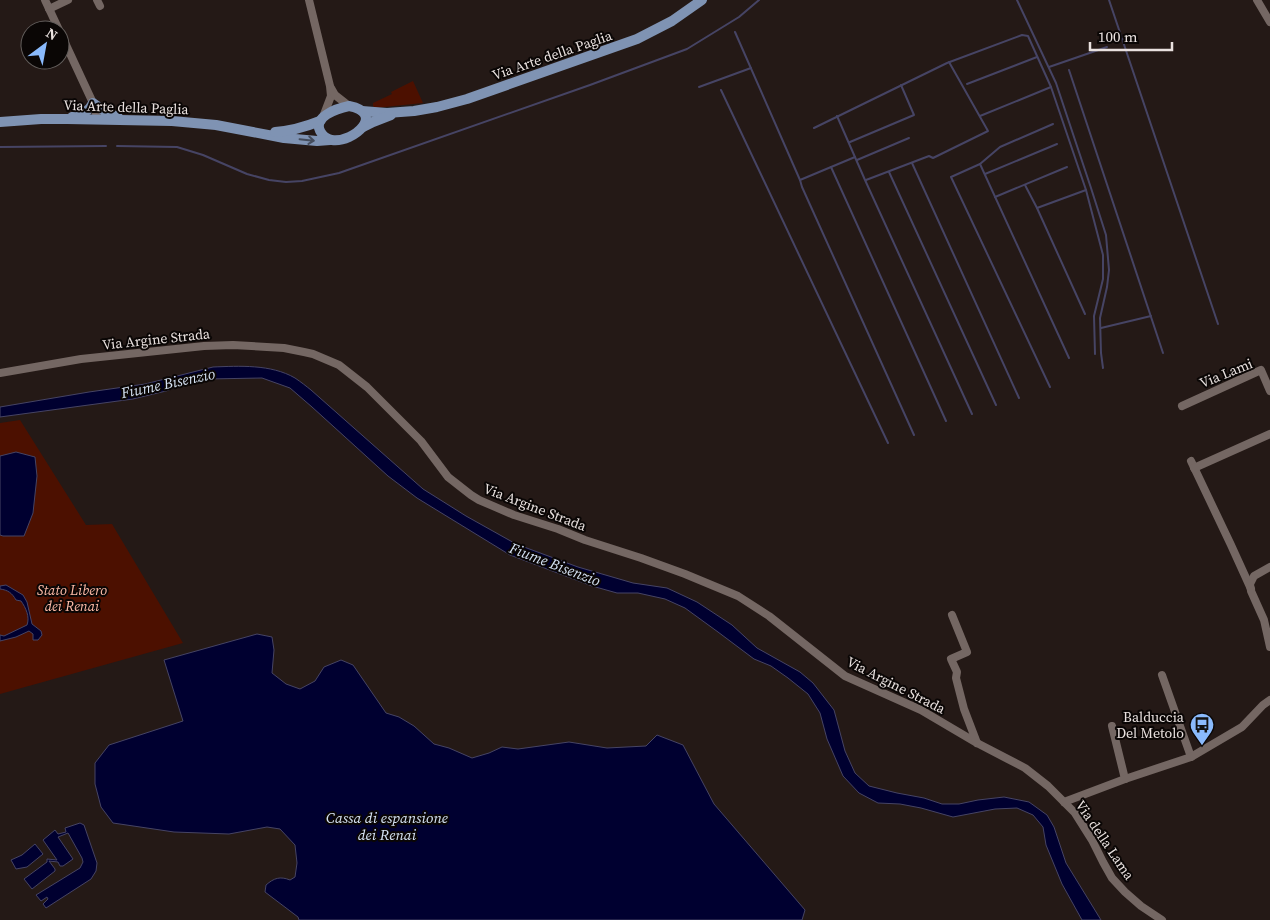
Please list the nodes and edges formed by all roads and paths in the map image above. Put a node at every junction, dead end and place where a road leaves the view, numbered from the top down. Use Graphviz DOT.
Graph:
graph roads {
  1 [pos="45,0"];
  2 [pos="68,0"];
  3 [pos="309,0"];
  4 [pos="702,0"];
  5 [pos="1257,0"];
  6 [pos="49,9"];
  7 [pos="54,20"];
  8 [pos="1270,22"];
  9 [pos="70,53"];
  10 [pos="330,86"];
  11 [pos="93,103"];
  12 [pos="349,106"];
  13 [pos="362,111"];
  14 [pos="401,112"];
  15 [pos="66,119"];
  16 [pos="322,119"];
  17 [pos="98,120"];
  18 [pos="130,121"];
  19 [pos="0,122"];
  20 [pos="363,127"];
  21 [pos="250,131"];
  22 [pos="330,140"];
  23 [pos="0,372"];
  24 [pos="1270,391"];
  25 [pos="1182,406"];
  26 [pos="1270,434"];
  27 [pos="1270,567"];
  28 [pos="1250,589"];
  29 [pos="952,615"];
  30 [pos="1270,644"];
  31 [pos="1162,675"];
  32 [pos="1270,700"];
  33 [pos="1112,726"];
  34 [pos="977,743"];
  35 [pos="1191,757"];
  36 [pos="1126,779"];
  37 [pos="1064,802"];
  38 [pos="1162,920"];
  1 -- 6 [label="street"];
  2 -- 6 [label="street"];
  3 -- 10 [label="street"];
  4 -- 14 [label="main road, Via Arte della Paglia"];
  5 -- 8 [label="street"];
  6 -- 7 [label="street"];
  9 -- 11 [label="street"];
  10 -- 12 [label="street"];
  10 -- 16 [label="street"];
  11 -- 15 [label="main road"];
  11 -- 17 [label="street"];
  11 -- 18 [label="main road"];
  12 -- 13 [label="main road, Via Arte della Paglia"];
  12 -- 16 [label="main road, Via Arte della Paglia"];
  13 -- 14 [label="main road, Via Arte della Paglia"];
  13 -- 20 [label="main road"];
  14 -- 20 [label="main road, Via Arte della Paglia"];
  15 -- 17 [label="main road, Via Arte della Paglia"];
  15 -- 19 [label="main road, Via Arte della Paglia"];
  16 -- 21 [label="main road, Via Arte della Paglia"];
  16 -- 22 [label="main road"];
  17 -- 18 [label="main road, Via Arte della Paglia"];
  18 -- 21 [label="main road, Via Arte della Paglia"];
  20 -- 22 [label="main road, Via Arte della Paglia"];
  21 -- 22 [label="main road, Via Arte della Paglia, one-way"];
  23 -- 34 [label="street, Via Argine Strada"];
  24 -- 25 [label="street, Via Lami"];
  26 -- 28 [label="street"];
  27 -- 28 [label="street"];
  28 -- 30 [label="street"];
  29 -- 34 [label="street"];
  31 -- 35 [label="street"];
  32 -- 35 [label="street"];
  33 -- 36 [label="street"];
  34 -- 37 [label="street, Via della Lama"];
  35 -- 36 [label="street"];
  36 -- 37 [label="street"];
  37 -- 38 [label="street, Via della Lama"];
}
